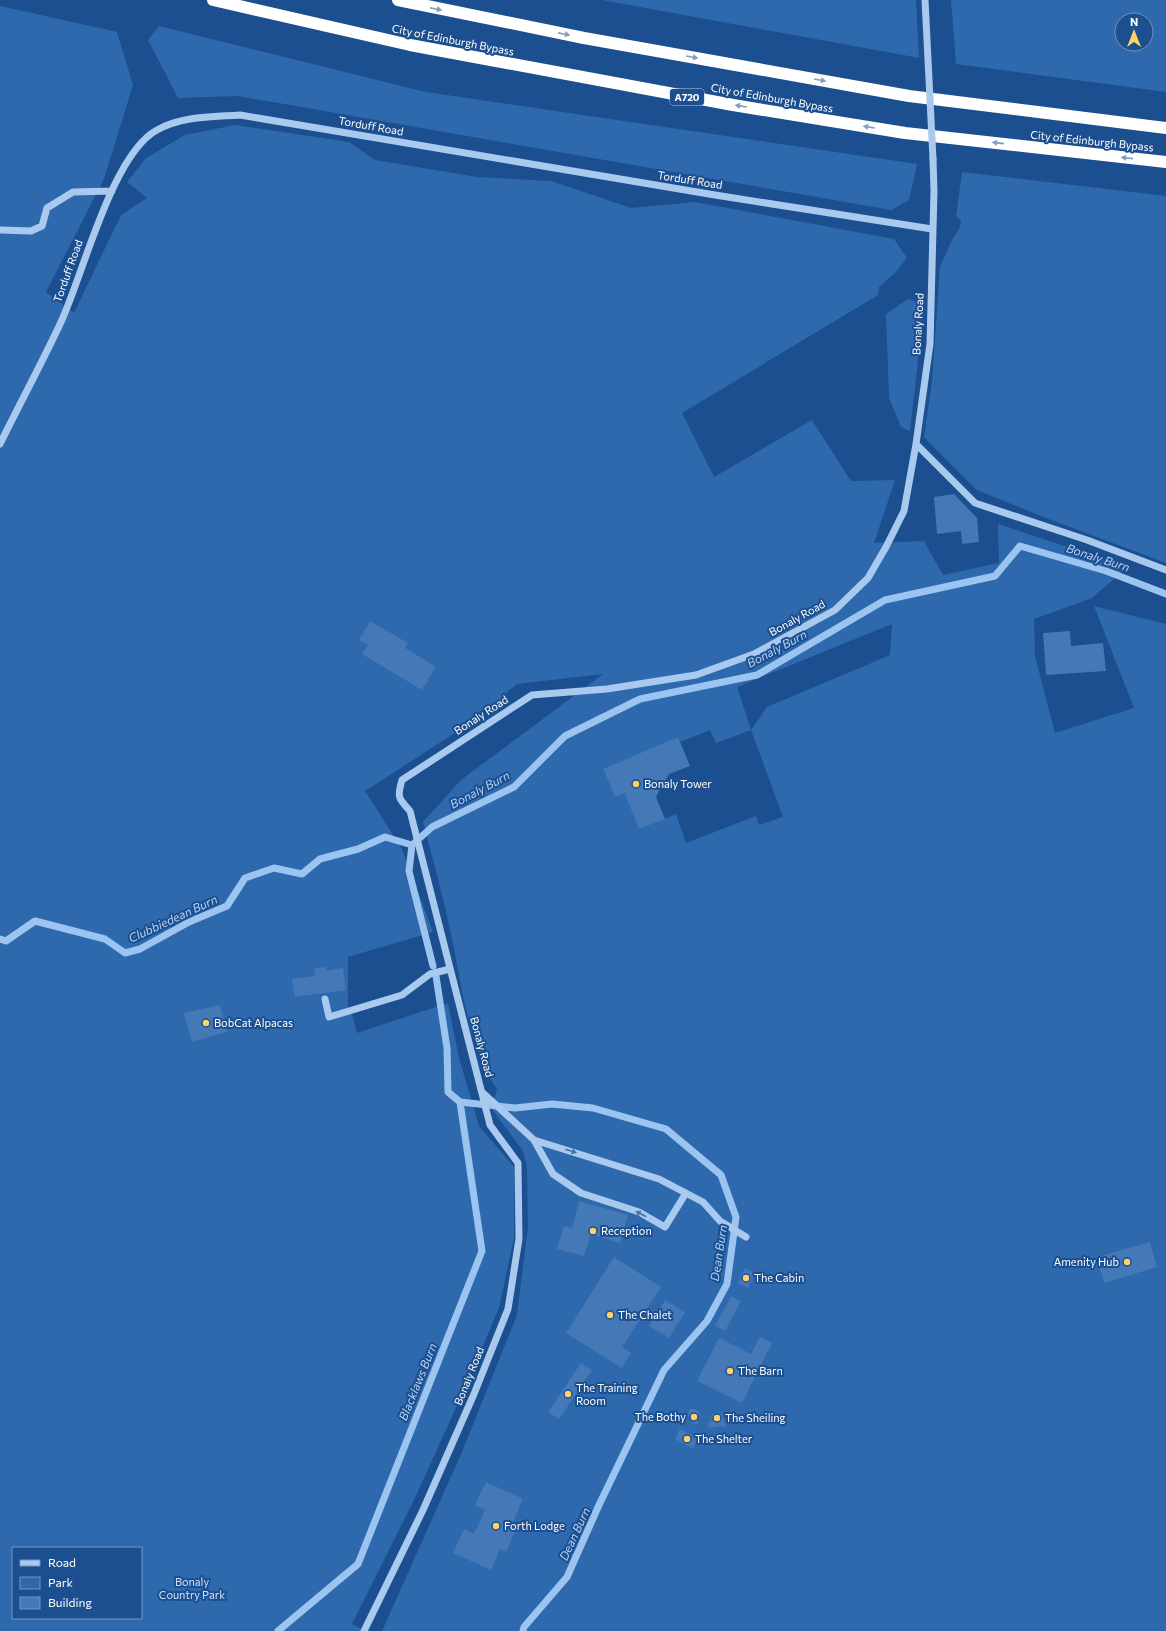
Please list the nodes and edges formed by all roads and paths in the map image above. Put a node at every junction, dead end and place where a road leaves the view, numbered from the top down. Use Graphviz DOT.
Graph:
graph roads {
  1 [pos="213,0"];
  2 [pos="398,0"];
  3 [pos="925,0"];
  4 [pos="1166,128"];
  5 [pos="1166,162"];
  6 [pos="112,191"];
  7 [pos="932,229"];
  8 [pos="0,230"];
  9 [pos="0,444"];
  10 [pos="916,444"];
  11 [pos="1166,570"];
  12 [pos="450,969"];
  13 [pos="325,999"];
  14 [pos="487,1103"];
  15 [pos="534,1140"];
  16 [pos="686,1193"];
  17 [pos="746,1237"];
  18 [pos="364,1631"];
  5 -- 1 [label="highway, City of Edinburgh Bypass / A720, one-way"];
  2 -- 4 [label="highway, City of Edinburgh Bypass, one-way"];
  3 -- 7 [label="street, Bonaly Road, bridge"];
  6 -- 7 [label="street, Torduff Road"];
  6 -- 8 [label="street"];
  6 -- 9 [label="street, Torduff Road"];
  7 -- 10 [label="street, Bonaly Road"];
  10 -- 11 [label="street"];
  10 -- 12 [label="street, Bonaly Road"];
  12 -- 13 [label="street"];
  12 -- 14 [label="street, Bonaly Road"];
  14 -- 15 [label="street"];
  14 -- 18 [label="street, Bonaly Road"];
  15 -- 16 [label="street, one-way"];
  16 -- 15 [label="street, one-way"];
  16 -- 17 [label="street"];
}
